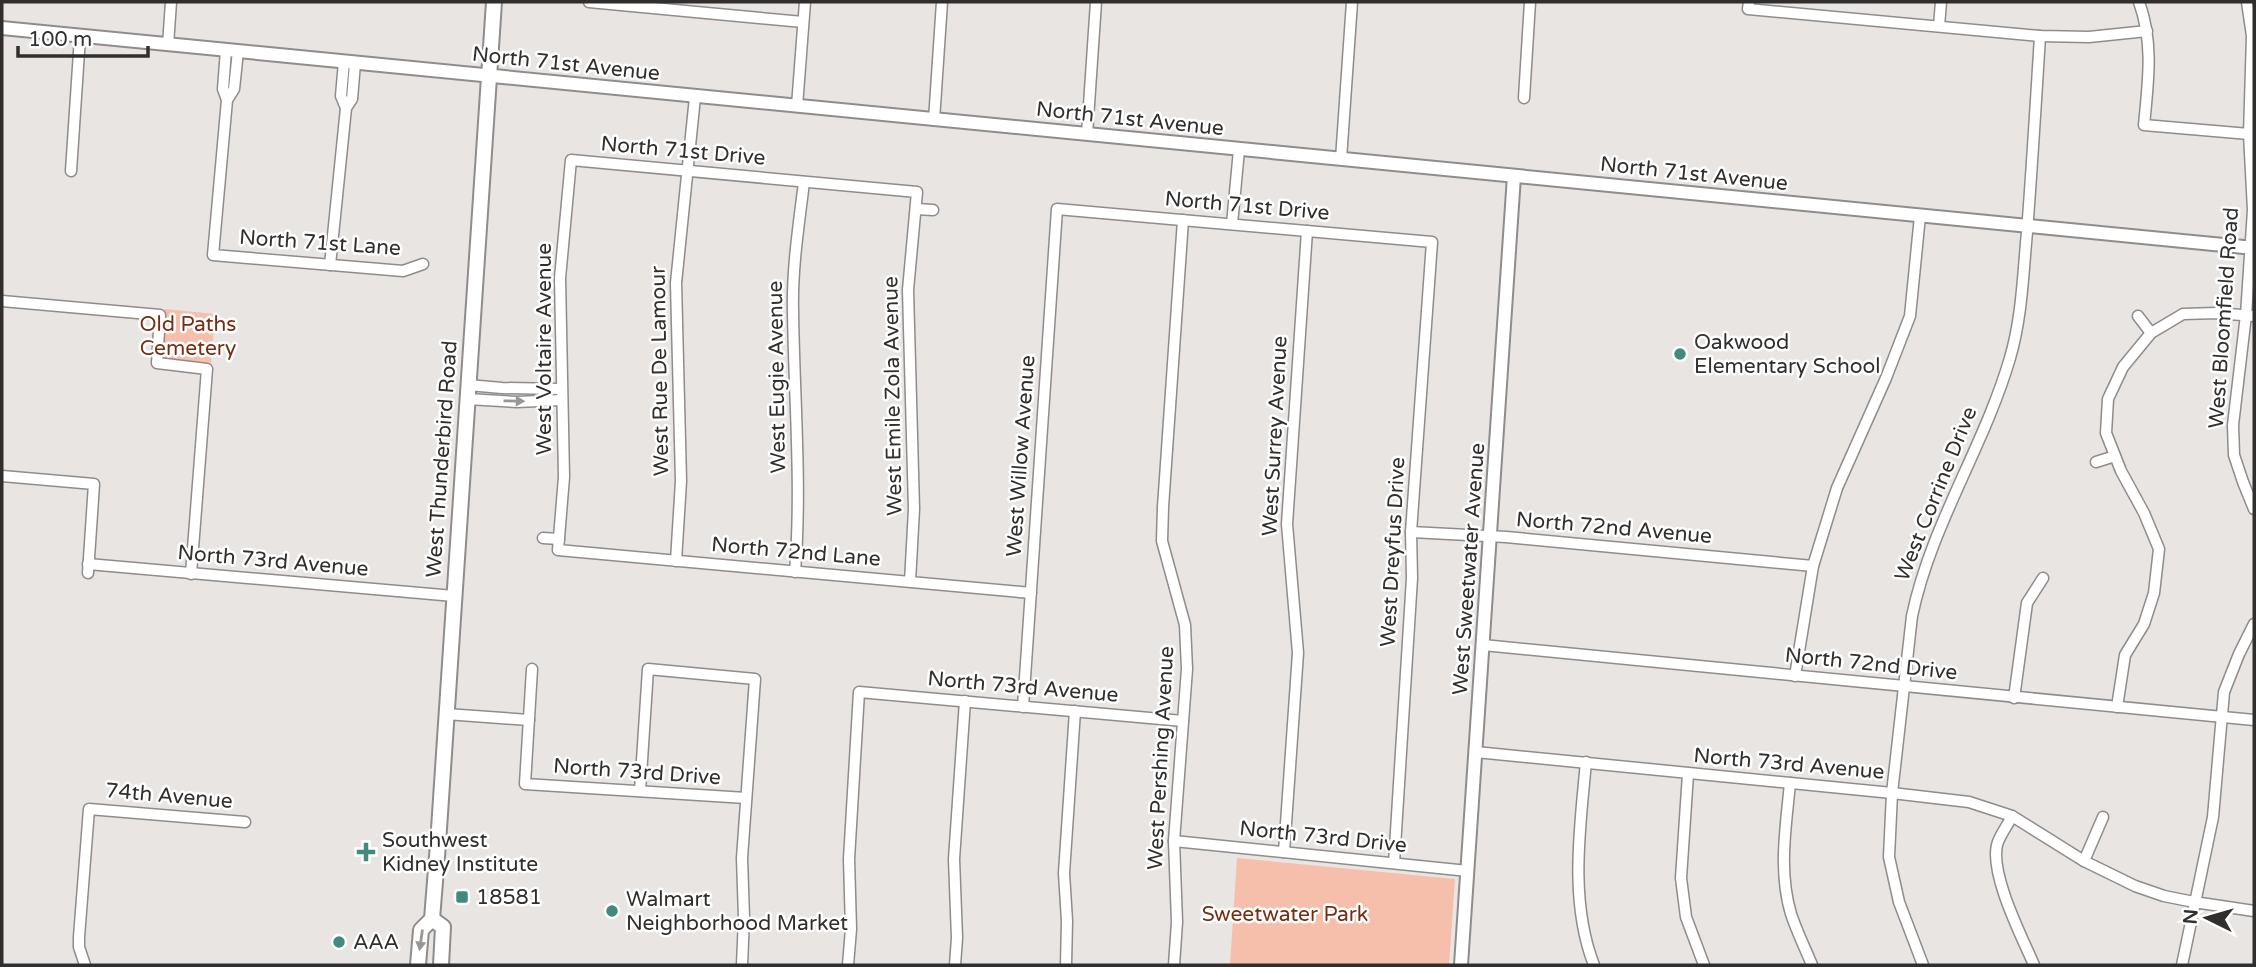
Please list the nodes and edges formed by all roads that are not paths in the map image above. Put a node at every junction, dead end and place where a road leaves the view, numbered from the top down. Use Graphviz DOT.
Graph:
graph roads {
  1 [pos="171,2"];
  2 [pos="494,2"];
  3 [pos="589,2"];
  4 [pos="805,2"];
  5 [pos="942,2"];
  6 [pos="1096,2"];
  7 [pos="1352,2"];
  8 [pos="1530,2"];
  9 [pos="1941,2"];
  10 [pos="2139,2"];
  11 [pos="2247,2"];
  12 [pos="1749,5"];
  13 [pos="803,22"];
  14 [pos="1939,26"];
  15 [pos="2,28"];
  16 [pos="2147,31"];
  17 [pos="2040,36"];
  18 [pos="80,37"];
  19 [pos="168,45"];
  20 [pos="232,50"];
  21 [pos="349,62"];
  22 [pos="223,76"];
  23 [pos="489,76"];
  24 [pos="235,77"];
  25 [pos="341,88"];
  26 [pos="353,89"];
  27 [pos="695,97"];
  28 [pos="1524,98"];
  29 [pos="227,100"];
  30 [pos="797,106"];
  31 [pos="346,108"];
  32 [pos="934,120"];
  33 [pos="1087,134"];
  34 [pos="2249,134"];
  35 [pos="1239,149"];
  36 [pos="1341,159"];
  37 [pos="571,160"];
  38 [pos="71,171"];
  39 [pos="687,171"];
  40 [pos="1514,176"];
  41 [pos="804,182"];
  42 [pos="917,192"];
  43 [pos="916,209"];
  44 [pos="1058,209"];
  45 [pos="933,210"];
  46 [pos="1920,216"];
  47 [pos="1184,220"];
  48 [pos="1232,224"];
  49 [pos="2027,226"];
  50 [pos="1307,231"];
  51 [pos="1433,242"];
  52 [pos="2253,248"];
  53 [pos="423,264"];
  54 [pos="330,265"];
  55 [pos="2,301"];
  56 [pos="2250,315"];
  57 [pos="2138,316"];
  58 [pos="2151,332"];
  59 [pos="561,388"];
  60 [pos="468,392"];
  61 [pos="561,400"];
  62 [pos="2222,425"];
  63 [pos="2233,425"];
  64 [pos="2115,456"];
  65 [pos="2096,462"];
  66 [pos="2,476"];
  67 [pos="2254,509"];
  68 [pos="1411,531"];
  69 [pos="1490,536"];
  70 [pos="542,538"];
  71 [pos="559,544"];
  72 [pos="676,561"];
  73 [pos="1813,566"];
  74 [pos="795,572"];
  75 [pos="191,574"];
  76 [pos="2043,578"];
  77 [pos="910,582"];
  78 [pos="1031,593"];
  79 [pos="454,596"];
  80 [pos="2254,624"];
  81 [pos="1483,645"];
  82 [pos="532,669"];
  83 [pos="1795,676"];
  84 [pos="1904,687"];
  85 [pos="2014,698"];
  86 [pos="965,701"];
  87 [pos="1023,706"];
  88 [pos="2117,707"];
  89 [pos="1075,711"];
  90 [pos="446,714"];
  91 [pos="2222,718"];
  92 [pos="529,720"];
  93 [pos="2254,720"];
  94 [pos="1183,721"];
  95 [pos="1476,752"];
  96 [pos="1586,762"];
  97 [pos="1688,774"];
  98 [pos="1790,783"];
  99 [pos="640,791"];
  100 [pos="1892,793"];
  101 [pos="746,798"];
  102 [pos="2012,816"];
  103 [pos="2103,817"];
  104 [pos="245,822"];
  105 [pos="1174,841"];
  106 [pos="1284,852"];
  107 [pos="2084,861"];
  108 [pos="1394,863"];
  109 [pos="1468,871"];
  110 [pos="2194,902"];
  111 [pos="2254,911"];
  112 [pos="432,919"];
  113 [pos="85,965"];
  114 [pos="418,965"];
  115 [pos="441,965"];
  116 [pos="742,965"];
  117 [pos="848,965"];
  118 [pos="956,965"];
  119 [pos="1066,965"];
  120 [pos="1174,965"];
  121 [pos="1461,965"];
  122 [pos="1594,965"];
  123 [pos="1704,965"];
  124 [pos="1812,965"];
  125 [pos="1923,965"];
  126 [pos="2034,965"];
  127 [pos="2182,965"];
  1 -- 19 [label="street"];
  2 -- 23 [label="main road, West Thunderbird Road"];
  3 -- 13 [label="street"];
  4 -- 13 [label="street"];
  5 -- 32 [label="street"];
  6 -- 33 [label="street"];
  7 -- 36 [label="street"];
  8 -- 28 [label="street"];
  9 -- 14 [label="street"];
  10 -- 16 [label="street"];
  11 -- 34 [label="street, West Bloomfield Road"];
  12 -- 14 [label="street"];
  13 -- 30 [label="street"];
  14 -- 17 [label="street"];
  15 -- 18 [label="street, North 71st Avenue"];
  16 -- 17 [label="street"];
  16 -- 34 [label="street"];
  17 -- 49 [label="street, West Corrine Drive"];
  18 -- 19 [label="street, North 71st Avenue"];
  18 -- 38 [label="street"];
  19 -- 20 [label="street, North 71st Avenue"];
  20 -- 21 [label="street, North 71st Avenue"];
  20 -- 22 [label="street"];
  20 -- 24 [label="street"];
  21 -- 23 [label="street, North 71st Avenue"];
  21 -- 25 [label="street"];
  21 -- 26 [label="street"];
  22 -- 24 [label="street"];
  22 -- 29 [label="street"];
  23 -- 27 [label="street, North 71st Avenue"];
  23 -- 60 [label="main road, West Thunderbird Road"];
  24 -- 29 [label="street"];
  25 -- 26 [label="street"];
  25 -- 31 [label="street"];
  26 -- 31 [label="street"];
  27 -- 30 [label="street, North 71st Avenue"];
  27 -- 39 [label="street, West Rue De Lamour"];
  29 -- 54 [label="street, North 71st Lane"];
  30 -- 32 [label="street, North 71st Avenue"];
  31 -- 54 [label="street"];
  32 -- 33 [label="street, North 71st Avenue"];
  33 -- 35 [label="street, North 71st Avenue"];
  34 -- 52 [label="street, West Bloomfield Road"];
  35 -- 36 [label="street, North 71st Avenue"];
  35 -- 48 [label="street"];
  36 -- 40 [label="street, North 71st Avenue"];
  37 -- 39 [label="street, North 71st Drive"];
  37 -- 59 [label="street, West Voltaire Avenue"];
  39 -- 41 [label="street, North 71st Drive"];
  39 -- 72 [label="street, West Rue De Lamour"];
  40 -- 46 [label="street, North 71st Avenue"];
  40 -- 69 [label="street, West Sweetwater Avenue"];
  41 -- 42 [label="street, North 71st Drive"];
  41 -- 74 [label="street, West Eugie Avenue"];
  42 -- 43 [label="street, West Emile Zola Avenue"];
  43 -- 45 [label="street"];
  43 -- 77 [label="street, West Emile Zola Avenue"];
  44 -- 47 [label="street, North 71st Drive"];
  44 -- 78 [label="street, West Willow Avenue"];
  46 -- 49 [label="street, North 71st Avenue"];
  46 -- 73 [label="street"];
  47 -- 48 [label="street, North 71st Drive"];
  47 -- 94 [label="street, West Pershing Avenue"];
  48 -- 50 [label="street, North 71st Drive"];
  49 -- 52 [label="street, North 71st Avenue"];
  49 -- 84 [label="street, West Corrine Drive"];
  50 -- 51 [label="street, North 71st Drive"];
  50 -- 106 [label="street, West Surrey Avenue"];
  51 -- 68 [label="street, West Dreyfus Drive"];
  52 -- 56 [label="street, West Bloomfield Road"];
  53 -- 54 [label="street, North 71st Lane"];
  55 -- 75 [label="street"];
  56 -- 58 [label="street"];
  56 -- 63 [label="street, West Bloomfield Road"];
  57 -- 58 [label="street"];
  58 -- 64 [label="street"];
  59 -- 60 [label="street"];
  59 -- 61 [label="street, West Voltaire Avenue"];
  60 -- 61 [label="street, one-way"];
  60 -- 79 [label="main road, West Thunderbird Road"];
  61 -- 71 [label="street, West Voltaire Avenue"];
  62 -- 63 [label="street"];
  63 -- 67 [label="street, West Bloomfield Road"];
  64 -- 65 [label="street"];
  64 -- 88 [label="street"];
  66 -- 75 [label="street, North 73rd Avenue"];
  68 -- 69 [label="street, North 72nd Avenue"];
  68 -- 108 [label="street, West Dreyfus Drive"];
  69 -- 73 [label="street, North 72nd Avenue"];
  69 -- 81 [label="street, West Sweetwater Avenue"];
  70 -- 71 [label="street"];
  71 -- 72 [label="street, North 72nd Lane"];
  72 -- 74 [label="street, North 72nd Lane"];
  73 -- 83 [label="street"];
  74 -- 77 [label="street, North 72nd Lane"];
  75 -- 79 [label="street, North 73rd Avenue"];
  76 -- 85 [label="street"];
  77 -- 78 [label="street, North 72nd Lane"];
  78 -- 87 [label="street, West Willow Avenue"];
  79 -- 90 [label="main road, West Thunderbird Road"];
  80 -- 91 [label="street"];
  81 -- 83 [label="street, North 72nd Drive"];
  81 -- 95 [label="street, West Sweetwater Avenue"];
  82 -- 92 [label="street"];
  83 -- 84 [label="street, North 72nd Drive"];
  84 -- 85 [label="street, North 72nd Drive"];
  84 -- 100 [label="street, West Corrine Drive"];
  85 -- 88 [label="street, North 72nd Drive"];
  86 -- 87 [label="street, North 73rd Avenue"];
  86 -- 117 [label="street, North 73rd Avenue"];
  86 -- 118 [label="street"];
  87 -- 89 [label="street, North 73rd Avenue"];
  88 -- 91 [label="street, North 72nd Drive"];
  89 -- 94 [label="street, North 73rd Avenue"];
  89 -- 119 [label="street"];
  90 -- 92 [label="street"];
  90 -- 112 [label="main road, West Thunderbird Road"];
  91 -- 93 [label="street, North 72nd Drive"];
  91 -- 110 [label="street"];
  92 -- 99 [label="street, North 73rd Drive"];
  94 -- 105 [label="street, West Pershing Avenue"];
  95 -- 96 [label="street, North 73rd Avenue"];
  95 -- 109 [label="street, West Sweetwater Avenue"];
  96 -- 97 [label="street, North 73rd Avenue"];
  96 -- 122 [label="street"];
  97 -- 98 [label="street, North 73rd Avenue"];
  97 -- 123 [label="street"];
  98 -- 100 [label="street, North 73rd Avenue"];
  98 -- 124 [label="street"];
  99 -- 101 [label="street, North 73rd Drive"];
  99 -- 101 [label="street"];
  100 -- 102 [label="street, North 73rd Avenue"];
  100 -- 125 [label="street, West Corrine Drive"];
  101 -- 116 [label="street"];
  102 -- 107 [label="street, North 73rd Avenue"];
  102 -- 126 [label="street"];
  103 -- 107 [label="street"];
  104 -- 113 [label="street, 74th Avenue"];
  105 -- 106 [label="street, North 73rd Drive"];
  105 -- 120 [label="street, West Pershing Avenue"];
  106 -- 108 [label="street, North 73rd Drive"];
  107 -- 110 [label="street, North 73rd Avenue"];
  108 -- 109 [label="street, North 73rd Drive"];
  109 -- 121 [label="street, West Sweetwater Avenue"];
  110 -- 111 [label="street, North 73rd Avenue"];
  110 -- 127 [label="street"];
  112 -- 114 [label="main road, West Thunderbird Road, one-way"];
  112 -- 115 [label="main road, West Thunderbird Road"];
}
